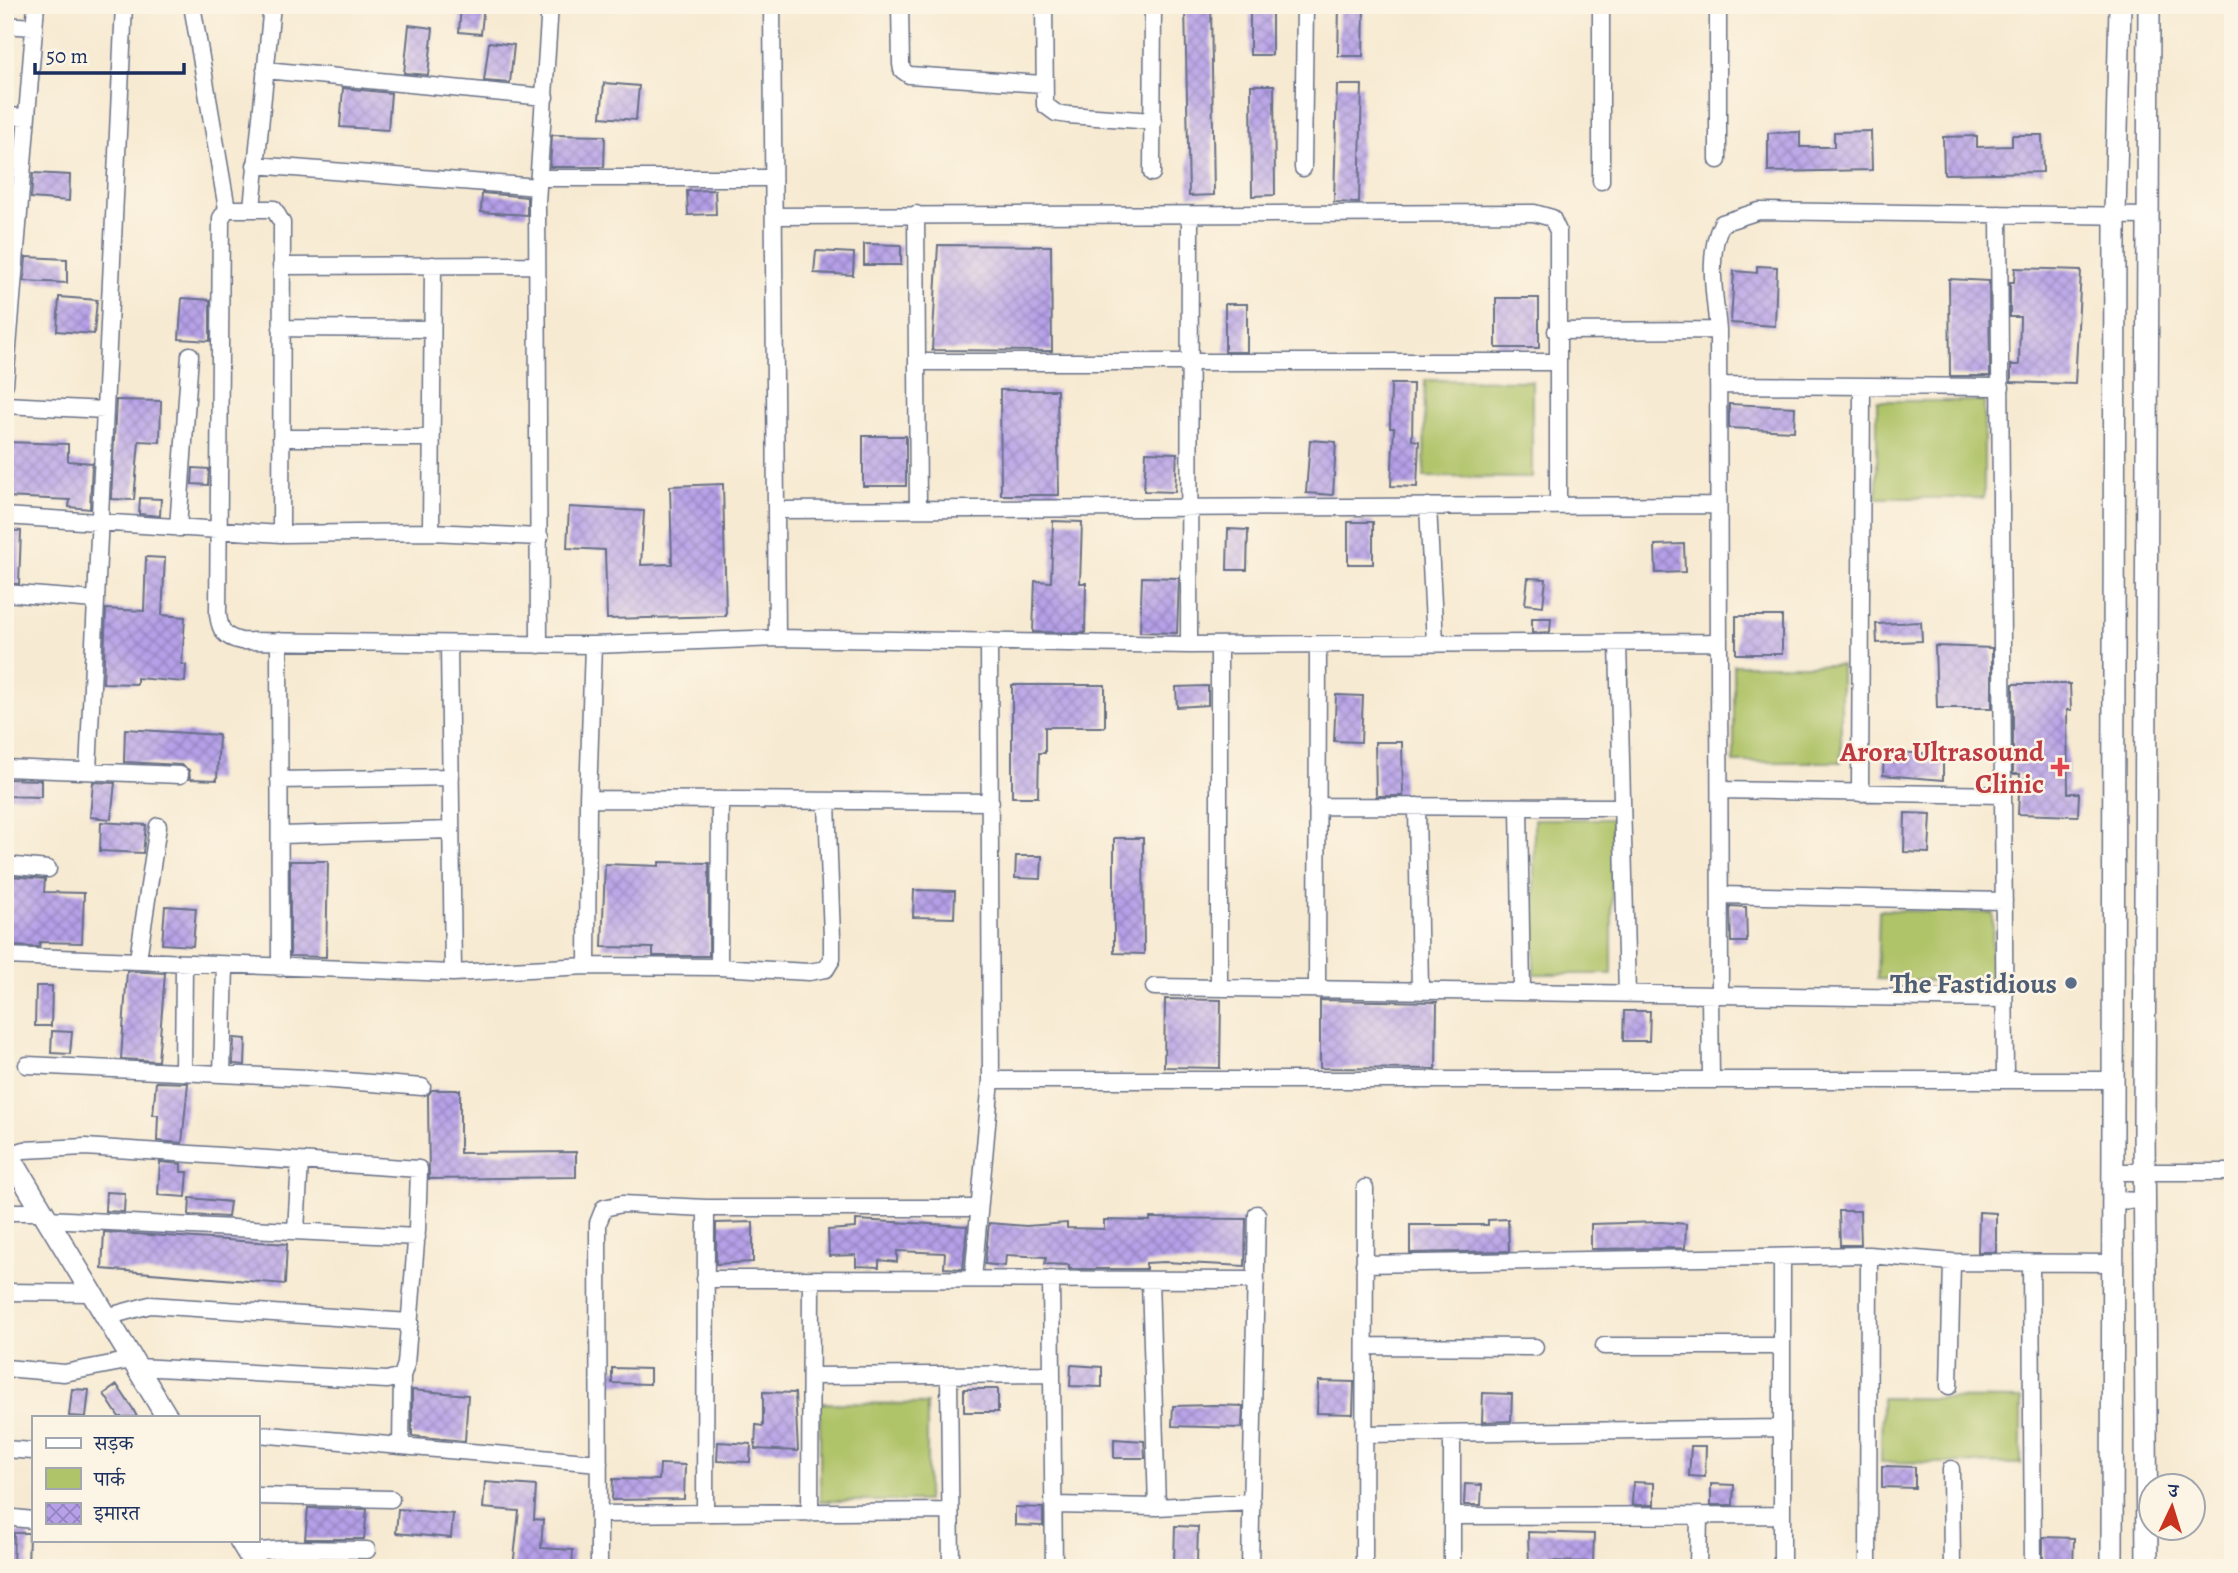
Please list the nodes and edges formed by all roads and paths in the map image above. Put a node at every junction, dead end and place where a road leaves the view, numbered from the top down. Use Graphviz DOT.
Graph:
graph roads {
  1 [pos="36,5"];
  2 [pos="124,5"];
  3 [pos="192,5"];
  4 [pos="272,5"];
  5 [pos="550,5"];
  6 [pos="772,5"];
  7 [pos="900,5"];
  8 [pos="1044,5"];
  9 [pos="1153,5"];
  10 [pos="1305,5"];
  11 [pos="1601,5"];
  12 [pos="1718,5"];
  13 [pos="2120,5"];
  14 [pos="2149,5"];
  15 [pos="5,25"];
  16 [pos="33,27"];
  17 [pos="265,70"];
  18 [pos="1043,84"];
  19 [pos="545,97"];
  20 [pos="5,116"];
  21 [pos="26,117"];
  22 [pos="1153,121"];
  23 [pos="1718,160"];
  24 [pos="255,165"];
  25 [pos="1303,168"];
  26 [pos="1152,173"];
  27 [pos="773,178"];
  28 [pos="1601,181"];
  29 [pos="539,183"];
  30 [pos="252,208"];
  31 [pos="227,209"];
  32 [pos="12,214"];
  33 [pos="916,214"];
  34 [pos="1999,215"];
  35 [pos="774,216"];
  36 [pos="1190,216"];
  37 [pos="2115,216"];
  38 [pos="2147,216"];
  39 [pos="433,265"];
  40 [pos="536,265"];
  41 [pos="281,266"];
  42 [pos="8,312"];
  43 [pos="281,328"];
  44 [pos="432,330"];
  45 [pos="1718,330"];
  46 [pos="1556,331"];
  47 [pos="190,355"];
  48 [pos="916,362"];
  49 [pos="1556,362"];
  50 [pos="1189,363"];
  51 [pos="5,384"];
  52 [pos="1718,385"];
  53 [pos="1862,386"];
  54 [pos="2001,387"];
  55 [pos="5,405"];
  56 [pos="105,410"];
  57 [pos="281,438"];
  58 [pos="430,438"];
  59 [pos="1718,505"];
  60 [pos="1428,506"];
  61 [pos="1558,506"];
  62 [pos="1189,508"];
  63 [pos="918,509"];
  64 [pos="778,510"];
  65 [pos="5,516"];
  66 [pos="98,523"];
  67 [pos="178,528"];
  68 [pos="220,531"];
  69 [pos="431,533"];
  70 [pos="281,534"];
  71 [pos="540,537"];
  72 [pos="5,593"];
  73 [pos="95,600"];
  74 [pos="777,638"];
  75 [pos="279,641"];
  76 [pos="989,641"];
  77 [pos="1719,642"];
  78 [pos="1434,643"];
  79 [pos="1618,643"];
  80 [pos="449,644"];
  81 [pos="539,645"];
  82 [pos="593,645"];
  83 [pos="1189,645"];
  84 [pos="1219,645"];
  85 [pos="1318,645"];
  86 [pos="5,768"];
  87 [pos="88,771"];
  88 [pos="180,775"];
  89 [pos="451,777"];
  90 [pos="279,780"];
  91 [pos="1720,790"];
  92 [pos="1860,793"];
  93 [pos="2003,795"];
  94 [pos="588,799"];
  95 [pos="720,801"];
  96 [pos="991,802"];
  97 [pos="827,803"];
  98 [pos="1317,806"];
  99 [pos="1417,806"];
  100 [pos="1519,807"];
  101 [pos="1622,807"];
  102 [pos="159,826"];
  103 [pos="451,830"];
  104 [pos="281,835"];
  105 [pos="5,865"];
  106 [pos="48,869"];
  107 [pos="1720,895"];
  108 [pos="2004,901"];
  109 [pos="5,956"];
  110 [pos="138,959"];
  111 [pos="184,965"];
  112 [pos="225,966"];
  113 [pos="587,966"];
  114 [pos="719,967"];
  115 [pos="280,968"];
  116 [pos="453,973"];
  117 [pos="1154,987"];
  118 [pos="1219,988"];
  119 [pos="1317,989"];
  120 [pos="1420,991"];
  121 [pos="1522,992"];
  122 [pos="1626,994"];
  123 [pos="1715,995"];
  124 [pos="2004,999"];
  125 [pos="27,1065"];
  126 [pos="183,1072"];
  127 [pos="222,1074"];
  128 [pos="991,1080"];
  129 [pos="1711,1080"];
  130 [pos="2005,1080"];
  131 [pos="2111,1080"];
  132 [pos="422,1087"];
  133 [pos="7,1152"];
  134 [pos="300,1161"];
  135 [pos="2111,1172"];
  136 [pos="2145,1172"];
  137 [pos="2233,1172"];
  138 [pos="1365,1188"];
  139 [pos="2111,1200"];
  140 [pos="2145,1201"];
  141 [pos="706,1208"];
  142 [pos="979,1208"];
  143 [pos="5,1212"];
  144 [pos="1257,1214"];
  145 [pos="46,1216"];
  146 [pos="296,1230"];
  147 [pos="416,1237"];
  148 [pos="1869,1255"];
  149 [pos="1782,1257"];
  150 [pos="1952,1262"];
  151 [pos="2031,1263"];
  152 [pos="2114,1263"];
  153 [pos="1364,1264"];
  154 [pos="705,1279"];
  155 [pos="811,1279"];
  156 [pos="973,1279"];
  157 [pos="1051,1279"];
  158 [pos="1150,1280"];
  159 [pos="1256,1280"];
  160 [pos="5,1292"];
  161 [pos="92,1293"];
  162 [pos="106,1317"];
  163 [pos="410,1322"];
  164 [pos="1365,1346"];
  165 [pos="1604,1346"];
  166 [pos="1782,1346"];
  167 [pos="1535,1347"];
  168 [pos="134,1364"];
  169 [pos="5,1368"];
  170 [pos="1052,1374"];
  171 [pos="950,1375"];
  172 [pos="401,1376"];
  173 [pos="811,1376"];
  174 [pos="1950,1386"];
  175 [pos="166,1416"];
  176 [pos="1782,1429"];
  177 [pos="1452,1433"];
  178 [pos="259,1434"];
  179 [pos="1365,1434"];
  180 [pos="401,1446"];
  181 [pos="5,1449"];
  182 [pos="32,1451"];
  183 [pos="599,1463"];
  184 [pos="1951,1469"];
  185 [pos="259,1496"];
  186 [pos="391,1499"];
  187 [pos="1252,1502"];
  188 [pos="1054,1505"];
  189 [pos="1157,1507"];
  190 [pos="950,1511"];
  191 [pos="705,1513"];
  192 [pos="810,1513"];
  193 [pos="599,1514"];
  194 [pos="1699,1515"];
  195 [pos="1782,1515"];
  196 [pos="1452,1516"];
  197 [pos="5,1517"];
  198 [pos="32,1520"];
  199 [pos="367,1550"];
  200 [pos="248,1553"];
  201 [pos="599,1568"];
  202 [pos="951,1568"];
  203 [pos="1054,1568"];
  204 [pos="1250,1568"];
  205 [pos="1364,1568"];
  206 [pos="1452,1568"];
  207 [pos="1698,1568"];
  208 [pos="1782,1568"];
  209 [pos="1868,1568"];
  210 [pos="1952,1568"];
  211 [pos="2032,1568"];
  212 [pos="2112,1568"];
  213 [pos="2147,1568"];
  1 -- 16 [label="street"];
  2 -- 56 [label="street"];
  3 -- 31 [label="street"];
  4 -- 17 [label="street"];
  5 -- 19 [label="street"];
  6 -- 27 [label="street"];
  7 -- 18 [label="street"];
  8 -- 18 [label="street"];
  9 -- 22 [label="street"];
  10 -- 25 [label="street"];
  11 -- 28 [label="street"];
  12 -- 23 [label="street"];
  13 -- 37 [label="street"];
  14 -- 38 [label="street"];
  15 -- 16 [label="street"];
  16 -- 21 [label="street"];
  17 -- 19 [label="street"];
  17 -- 24 [label="street"];
  18 -- 22 [label="street"];
  19 -- 29 [label="street"];
  20 -- 21 [label="street"];
  21 -- 32 [label="street"];
  22 -- 26 [label="street"];
  24 -- 29 [label="street"];
  24 -- 30 [label="street"];
  27 -- 29 [label="street"];
  27 -- 35 [label="street"];
  29 -- 40 [label="street"];
  30 -- 31 [label="street"];
  30 -- 41 [label="street"];
  31 -- 68 [label="street"];
  32 -- 42 [label="street"];
  33 -- 35 [label="street"];
  33 -- 36 [label="street"];
  33 -- 48 [label="street"];
  34 -- 37 [label="street"];
  34 -- 45 [label="street"];
  34 -- 54 [label="street"];
  35 -- 64 [label="street"];
  36 -- 46 [label="street"];
  36 -- 50 [label="street"];
  37 -- 38 [label="street"];
  37 -- 131 [label="street"];
  38 -- 136 [label="street"];
  39 -- 40 [label="street"];
  39 -- 41 [label="street"];
  39 -- 44 [label="street"];
  40 -- 71 [label="street"];
  41 -- 43 [label="street"];
  42 -- 51 [label="street"];
  43 -- 44 [label="street"];
  43 -- 57 [label="street"];
  44 -- 58 [label="street"];
  45 -- 46 [label="street"];
  45 -- 52 [label="street"];
  46 -- 49 [label="street"];
  47 -- 67 [label="street"];
  48 -- 50 [label="street"];
  48 -- 63 [label="street"];
  49 -- 50 [label="street"];
  49 -- 61 [label="street"];
  50 -- 62 [label="street"];
  52 -- 53 [label="street"];
  52 -- 59 [label="street"];
  53 -- 54 [label="street"];
  53 -- 92 [label="street"];
  54 -- 93 [label="street"];
  55 -- 56 [label="street"];
  56 -- 66 [label="street"];
  57 -- 58 [label="street"];
  57 -- 70 [label="street"];
  58 -- 69 [label="street"];
  59 -- 61 [label="street"];
  59 -- 77 [label="street"];
  60 -- 61 [label="street"];
  60 -- 62 [label="street"];
  60 -- 78 [label="street"];
  62 -- 63 [label="street"];
  62 -- 83 [label="street"];
  63 -- 64 [label="street"];
  64 -- 74 [label="street"];
  65 -- 66 [label="street"];
  66 -- 67 [label="street"];
  66 -- 73 [label="street"];
  67 -- 68 [label="street"];
  68 -- 70 [label="street"];
  68 -- 75 [label="street"];
  69 -- 70 [label="street"];
  69 -- 71 [label="street"];
  71 -- 81 [label="street"];
  72 -- 73 [label="street"];
  73 -- 87 [label="street"];
  74 -- 76 [label="street"];
  74 -- 82 [label="street"];
  75 -- 80 [label="street"];
  75 -- 90 [label="street"];
  76 -- 83 [label="street"];
  76 -- 96 [label="street"];
  77 -- 79 [label="street"];
  77 -- 91 [label="street"];
  78 -- 79 [label="street"];
  78 -- 85 [label="street"];
  79 -- 101 [label="street"];
  80 -- 81 [label="street"];
  80 -- 89 [label="street"];
  81 -- 82 [label="street"];
  82 -- 94 [label="street"];
  83 -- 84 [label="street"];
  84 -- 85 [label="street"];
  84 -- 118 [label="street"];
  85 -- 98 [label="street"];
  86 -- 87 [label="street"];
  87 -- 88 [label="street"];
  89 -- 90 [label="street"];
  89 -- 103 [label="street"];
  90 -- 104 [label="street"];
  91 -- 92 [label="street"];
  91 -- 107 [label="street"];
  92 -- 93 [label="street"];
  93 -- 108 [label="street"];
  94 -- 95 [label="street"];
  94 -- 113 [label="street"];
  95 -- 97 [label="street"];
  95 -- 114 [label="street"];
  96 -- 97 [label="street"];
  96 -- 128 [label="street"];
  97 -- 114 [label="street"];
  98 -- 99 [label="street"];
  98 -- 119 [label="street"];
  99 -- 100 [label="street"];
  99 -- 120 [label="street"];
  100 -- 101 [label="street"];
  100 -- 121 [label="street"];
  101 -- 122 [label="street"];
  102 -- 110 [label="street"];
  103 -- 104 [label="street"];
  103 -- 116 [label="street"];
  104 -- 115 [label="street"];
  105 -- 106 [label="street"];
  107 -- 108 [label="street"];
  107 -- 123 [label="street"];
  108 -- 124 [label="street"];
  109 -- 110 [label="street"];
  110 -- 111 [label="street"];
  111 -- 112 [label="street"];
  111 -- 126 [label="street"];
  112 -- 115 [label="street"];
  112 -- 127 [label="street"];
  113 -- 114 [label="street"];
  113 -- 116 [label="street"];
  115 -- 116 [label="street"];
  117 -- 118 [label="street"];
  118 -- 119 [label="street"];
  119 -- 120 [label="street"];
  120 -- 121 [label="street"];
  121 -- 122 [label="street"];
  122 -- 123 [label="street"];
  123 -- 124 [label="street"];
  123 -- 129 [label="street"];
  124 -- 130 [label="street"];
  125 -- 126 [label="street"];
  126 -- 127 [label="street"];
  127 -- 132 [label="street"];
  128 -- 129 [label="street"];
  128 -- 142 [label="street"];
  129 -- 130 [label="street"];
  130 -- 131 [label="street"];
  131 -- 135 [label="street"];
  133 -- 134 [label="street"];
  133 -- 145 [label="street"];
  134 -- 146 [label="street"];
  134 -- 147 [label="street"];
  135 -- 136 [label="street"];
  135 -- 139 [label="street"];
  136 -- 137 [label="street"];
  136 -- 140 [label="street"];
  138 -- 153 [label="street"];
  139 -- 140 [label="street"];
  139 -- 152 [label="street"];
  140 -- 213 [label="street"];
  141 -- 142 [label="street"];
  141 -- 154 [label="street"];
  141 -- 183 [label="street"];
  142 -- 156 [label="street"];
  143 -- 145 [label="street"];
  144 -- 159 [label="street"];
  145 -- 146 [label="street"];
  145 -- 161 [label="street"];
  146 -- 147 [label="street"];
  147 -- 163 [label="street"];
  148 -- 149 [label="street"];
  148 -- 150 [label="street"];
  148 -- 209 [label="street"];
  149 -- 153 [label="street"];
  149 -- 166 [label="street"];
  150 -- 151 [label="street"];
  150 -- 174 [label="street"];
  151 -- 152 [label="street"];
  151 -- 211 [label="street"];
  152 -- 212 [label="street"];
  153 -- 164 [label="street"];
  154 -- 155 [label="street"];
  154 -- 191 [label="street"];
  155 -- 156 [label="street"];
  155 -- 173 [label="street"];
  156 -- 157 [label="street"];
  157 -- 158 [label="street"];
  157 -- 170 [label="street"];
  158 -- 159 [label="street"];
  158 -- 189 [label="street"];
  159 -- 187 [label="street"];
  160 -- 161 [label="street"];
  161 -- 162 [label="street"];
  162 -- 163 [label="street"];
  162 -- 168 [label="street"];
  163 -- 172 [label="street"];
  164 -- 167 [label="street"];
  164 -- 179 [label="street"];
  165 -- 166 [label="street"];
  166 -- 176 [label="street"];
  168 -- 169 [label="street"];
  168 -- 172 [label="street"];
  168 -- 175 [label="street"];
  170 -- 171 [label="street"];
  170 -- 188 [label="street"];
  171 -- 173 [label="street"];
  171 -- 190 [label="street"];
  172 -- 180 [label="street"];
  173 -- 192 [label="street"];
  176 -- 177 [label="street"];
  176 -- 195 [label="street"];
  177 -- 179 [label="street"];
  177 -- 196 [label="street"];
  178 -- 180 [label="street"];
  179 -- 205 [label="street"];
  180 -- 183 [label="street"];
  181 -- 182 [label="street"];
  183 -- 193 [label="street"];
  184 -- 210 [label="street"];
  185 -- 186 [label="street"];
  187 -- 189 [label="street"];
  187 -- 204 [label="street"];
  188 -- 189 [label="street"];
  188 -- 203 [label="street"];
  190 -- 192 [label="street"];
  190 -- 202 [label="street"];
  191 -- 192 [label="street"];
  191 -- 193 [label="street"];
  193 -- 201 [label="street"];
  194 -- 195 [label="street"];
  194 -- 196 [label="street"];
  194 -- 207 [label="street"];
  195 -- 208 [label="street"];
  196 -- 206 [label="street"];
  197 -- 198 [label="street"];
  199 -- 200 [label="street"];
}
